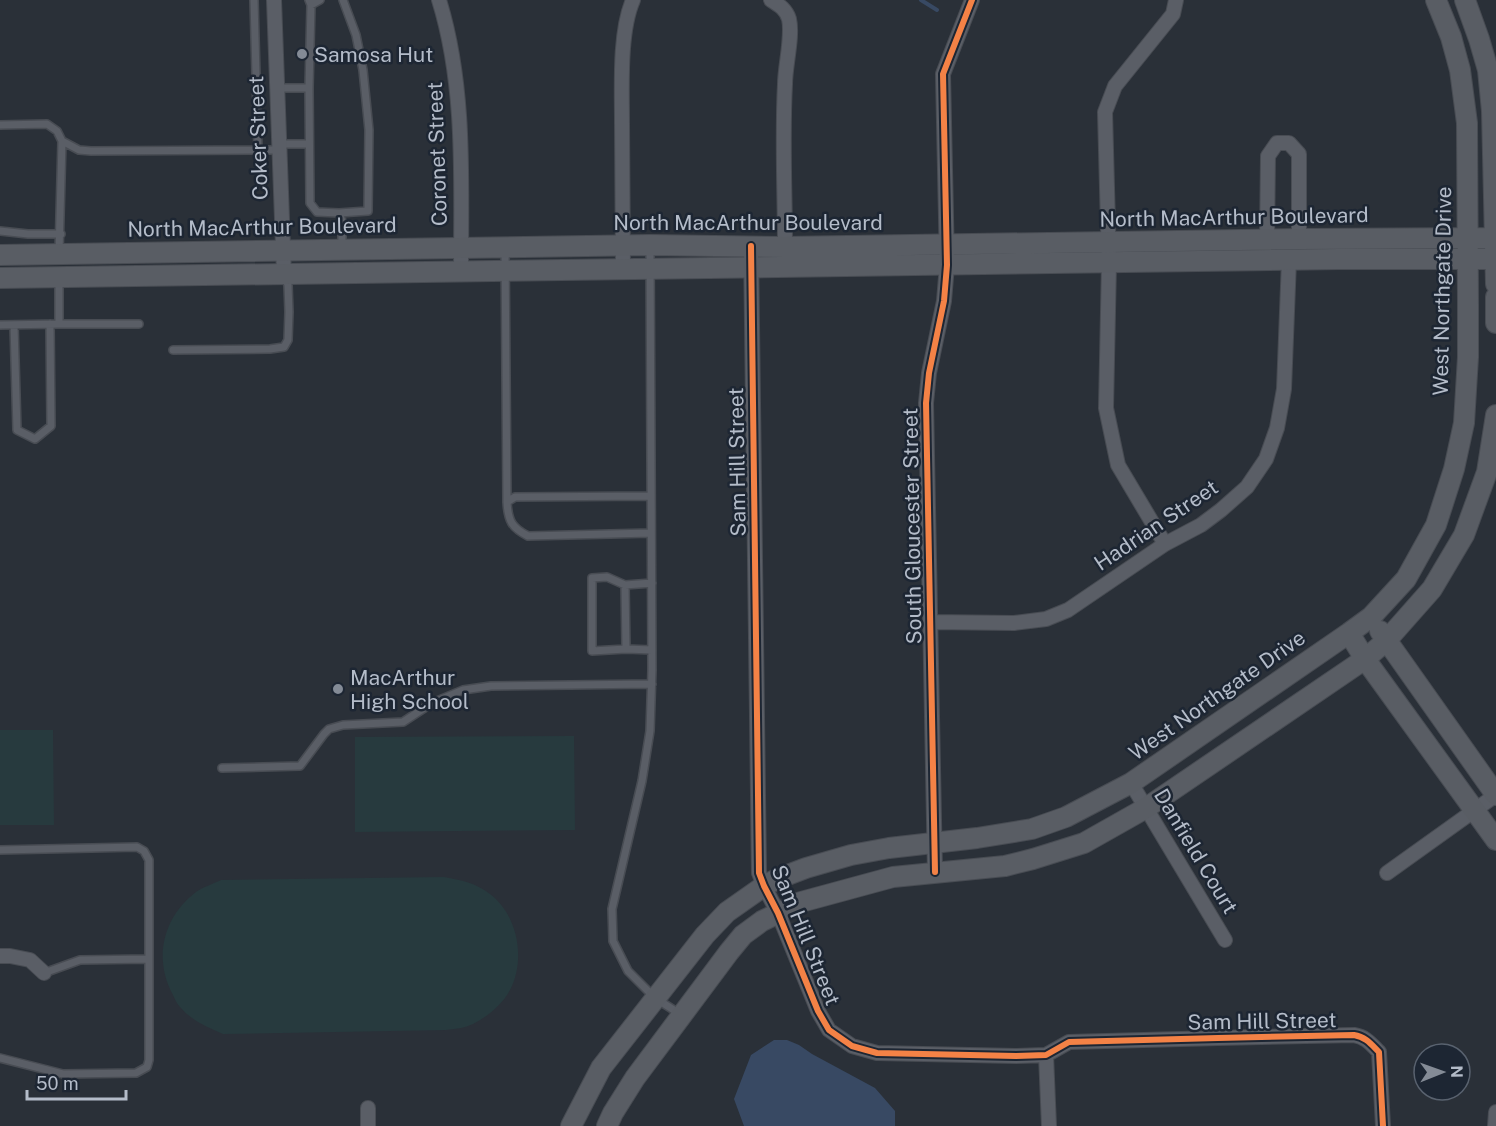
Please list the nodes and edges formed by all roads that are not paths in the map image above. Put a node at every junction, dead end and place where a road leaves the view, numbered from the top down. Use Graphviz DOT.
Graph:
graph roads {
  1 [pos="254,0"];
  2 [pos="320,0"];
  3 [pos="343,0"];
  4 [pos="439,0"];
  5 [pos="633,0"];
  6 [pos="771,0"];
  7 [pos="972,0"];
  8 [pos="1176,0"];
  9 [pos="1436,0"];
  10 [pos="1465,0"];
  11 [pos="277,1"];
  12 [pos="310,2"];
  13 [pos="277,88"];
  14 [pos="309,88"];
  15 [pos="0,125"];
  16 [pos="62,141"];
  17 [pos="309,144"];
  18 [pos="279,147"];
  19 [pos="258,150"];
  20 [pos="1495,170"];
  21 [pos="339,213"];
  22 [pos="0,231"];
  23 [pos="61,234"];
  24 [pos="1467,238"];
  25 [pos="1496,238"];
  26 [pos="1294,239"];
  27 [pos="1268,240"];
  28 [pos="1108,242"];
  29 [pos="650,245"];
  30 [pos="947,245"];
  31 [pos="623,246"];
  32 [pos="751,246"];
  33 [pos="785,247"];
  34 [pos="461,248"];
  35 [pos="506,248"];
  36 [pos="342,249"];
  37 [pos="282,251"];
  38 [pos="171,253"];
  39 [pos="59,254"];
  40 [pos="0,255"];
  41 [pos="1467,259"];
  42 [pos="1496,259"];
  43 [pos="1289,260"];
  44 [pos="1109,263"];
  45 [pos="947,265"];
  46 [pos="751,268"];
  47 [pos="650,269"];
  48 [pos="623,270"];
  49 [pos="461,272"];
  50 [pos="506,272"];
  51 [pos="284,274"];
  52 [pos="172,276"];
  53 [pos="59,278"];
  54 [pos="0,279"];
  55 [pos="1496,284"];
  56 [pos="1496,297"];
  57 [pos="1496,323"];
  58 [pos="50,324"];
  59 [pos="59,324"];
  60 [pos="139,324"];
  61 [pos="14,325"];
  62 [pos="0,326"];
  63 [pos="173,350"];
  64 [pos="1496,415"];
  65 [pos="651,496"];
  66 [pos="507,502"];
  67 [pos="651,533"];
  68 [pos="1165,544"];
  69 [pos="652,583"];
  70 [pos="625,585"];
  71 [pos="1371,617"];
  72 [pos="930,622"];
  73 [pos="1349,633"];
  74 [pos="1386,641"];
  75 [pos="626,649"];
  76 [pos="652,650"];
  77 [pos="1365,659"];
  78 [pos="652,684"];
  79 [pos="222,768"];
  80 [pos="1131,783"];
  81 [pos="1496,795"];
  82 [pos="1146,808"];
  83 [pos="1474,810"];
  84 [pos="1496,840"];
  85 [pos="934,842"];
  86 [pos="0,850"];
  87 [pos="934,872"];
  88 [pos="1387,873"];
  89 [pos="764,886"];
  90 [pos="778,913"];
  91 [pos="1225,940"];
  92 [pos="0,956"];
  93 [pos="148,959"];
  94 [pos="44,973"];
  95 [pos="656,998"];
  96 [pos="682,1016"];
  97 [pos="1046,1055"];
  98 [pos="0,1058"];
  99 [pos="368,1108"];
  100 [pos="1496,1112"];
  101 [pos="368,1126"];
  102 [pos="572,1126"];
  103 [pos="607,1126"];
  104 [pos="1049,1126"];
  105 [pos="1383,1126"];
  106 [pos="1495,1126"];
  1 -- 19 [label="lane"];
  2 -- 12 [label="lane"];
  3 -- 21 [label="lane"];
  4 -- 34 [label="street, Coronet Street"];
  5 -- 31 [label="street"];
  6 -- 33 [label="street"];
  7 -- 30 [label="street, South Gloucester Street"];
  8 -- 28 [label="street"];
  9 -- 24 [label="main road, West Northgate Drive"];
  10 -- 20 [label="main road"];
  11 -- 13 [label="street, Coker Street"];
  12 -- 14 [label="lane"];
  13 -- 14 [label="lane"];
  13 -- 18 [label="street, Coker Street"];
  14 -- 17 [label="lane"];
  15 -- 16 [label="lane"];
  16 -- 19 [label="lane"];
  16 -- 23 [label="lane"];
  17 -- 18 [label="lane"];
  17 -- 21 [label="lane"];
  18 -- 19 [label="lane"];
  18 -- 37 [label="street, Coker Street"];
  20 -- 25 [label="main road"];
  21 -- 36 [label="lane"];
  22 -- 23 [label="lane"];
  23 -- 39 [label="lane"];
  24 -- 25 [label="main road, North MacArthur Boulevard"];
  24 -- 26 [label="main road, North MacArthur Boulevard"];
  24 -- 41 [label="main road, West Northgate Drive"];
  25 -- 42 [label="main road"];
  26 -- 27 [label="main road, North MacArthur Boulevard"];
  26 -- 27 [label="street"];
  26 -- 43 [label="main road"];
  27 -- 28 [label="main road, North MacArthur Boulevard"];
  28 -- 30 [label="main road, North MacArthur Boulevard"];
  28 -- 44 [label="street"];
  29 -- 31 [label="main road, North MacArthur Boulevard"];
  29 -- 32 [label="main road, North MacArthur Boulevard"];
  29 -- 47 [label="lane"];
  30 -- 33 [label="main road, North MacArthur Boulevard"];
  30 -- 45 [label="street, South Gloucester Street"];
  31 -- 35 [label="main road, North MacArthur Boulevard"];
  31 -- 48 [label="street"];
  32 -- 33 [label="main road, North MacArthur Boulevard"];
  32 -- 46 [label="street, Sam Hill Street"];
  34 -- 35 [label="main road, North MacArthur Boulevard"];
  34 -- 36 [label="main road, North MacArthur Boulevard"];
  34 -- 49 [label="street, Coronet Street"];
  35 -- 50 [label="lane"];
  36 -- 37 [label="main road, North MacArthur Boulevard"];
  37 -- 38 [label="main road, North MacArthur Boulevard"];
  37 -- 51 [label="street, Coker Street"];
  38 -- 39 [label="main road, North MacArthur Boulevard"];
  38 -- 52 [label="main road"];
  39 -- 40 [label="main road, North MacArthur Boulevard"];
  39 -- 53 [label="main road"];
  41 -- 42 [label="main road, North MacArthur Boulevard"];
  41 -- 43 [label="main road, North MacArthur Boulevard"];
  41 -- 71 [label="main road, West Northgate Drive"];
  42 -- 55 [label="main road"];
  43 -- 44 [label="main road, North MacArthur Boulevard"];
  43 -- 68 [label="street, Hadrian Street"];
  44 -- 45 [label="main road, North MacArthur Boulevard"];
  44 -- 68 [label="street"];
  45 -- 46 [label="main road, North MacArthur Boulevard"];
  45 -- 72 [label="street, South Gloucester Street"];
  46 -- 47 [label="main road, North MacArthur Boulevard"];
  46 -- 89 [label="street, Sam Hill Street"];
  47 -- 48 [label="main road, North MacArthur Boulevard"];
  47 -- 65 [label="lane"];
  48 -- 50 [label="main road, North MacArthur Boulevard"];
  49 -- 50 [label="main road, North MacArthur Boulevard"];
  49 -- 51 [label="main road, North MacArthur Boulevard"];
  50 -- 66 [label="lane"];
  51 -- 52 [label="main road, North MacArthur Boulevard"];
  51 -- 63 [label="lane"];
  52 -- 53 [label="main road, North MacArthur Boulevard"];
  53 -- 54 [label="main road, North MacArthur Boulevard"];
  53 -- 59 [label="lane"];
  56 -- 57 [label="main road"];
  58 -- 59 [label="lane"];
  58 -- 61 [label="lane"];
  58 -- 61 [label="lane"];
  59 -- 60 [label="lane"];
  61 -- 62 [label="lane"];
  64 -- 74 [label="main road"];
  65 -- 66 [label="lane"];
  65 -- 67 [label="lane"];
  66 -- 67 [label="lane"];
  67 -- 69 [label="lane"];
  68 -- 72 [label="street, Hadrian Street"];
  69 -- 70 [label="lane"];
  69 -- 76 [label="lane"];
  70 -- 75 [label="lane"];
  70 -- 75 [label="lane"];
  71 -- 73 [label="main road, West Northgate Drive"];
  71 -- 74 [label="main road"];
  72 -- 85 [label="street, South Gloucester Street"];
  73 -- 77 [label="main road"];
  73 -- 80 [label="main road, West Northgate Drive"];
  74 -- 77 [label="main road"];
  74 -- 81 [label="main road"];
  75 -- 76 [label="lane"];
  76 -- 78 [label="lane"];
  77 -- 82 [label="main road"];
  77 -- 83 [label="main road"];
  78 -- 79 [label="lane"];
  78 -- 95 [label="lane"];
  80 -- 82 [label="street, Danfield Court"];
  80 -- 85 [label="main road, West Northgate Drive"];
  81 -- 83 [label="street"];
  82 -- 87 [label="main road"];
  82 -- 91 [label="street, Danfield Court"];
  83 -- 84 [label="main road"];
  83 -- 88 [label="street"];
  85 -- 87 [label="street, South Gloucester Street"];
  85 -- 89 [label="main road, West Northgate Drive"];
  86 -- 93 [label="lane"];
  87 -- 90 [label="main road"];
  89 -- 90 [label="street, Sam Hill Street"];
  89 -- 95 [label="main road, West Northgate Drive"];
  90 -- 96 [label="main road"];
  90 -- 97 [label="street, Sam Hill Street"];
  92 -- 94 [label="street"];
  93 -- 94 [label="lane"];
  93 -- 98 [label="lane"];
  95 -- 96 [label="lane"];
  95 -- 102 [label="main road, West Northgate Drive"];
  96 -- 103 [label="main road"];
  97 -- 104 [label="street"];
  97 -- 105 [label="street, Sam Hill Street"];
  99 -- 101 [label="street"];
  100 -- 106 [label="street"];
}
